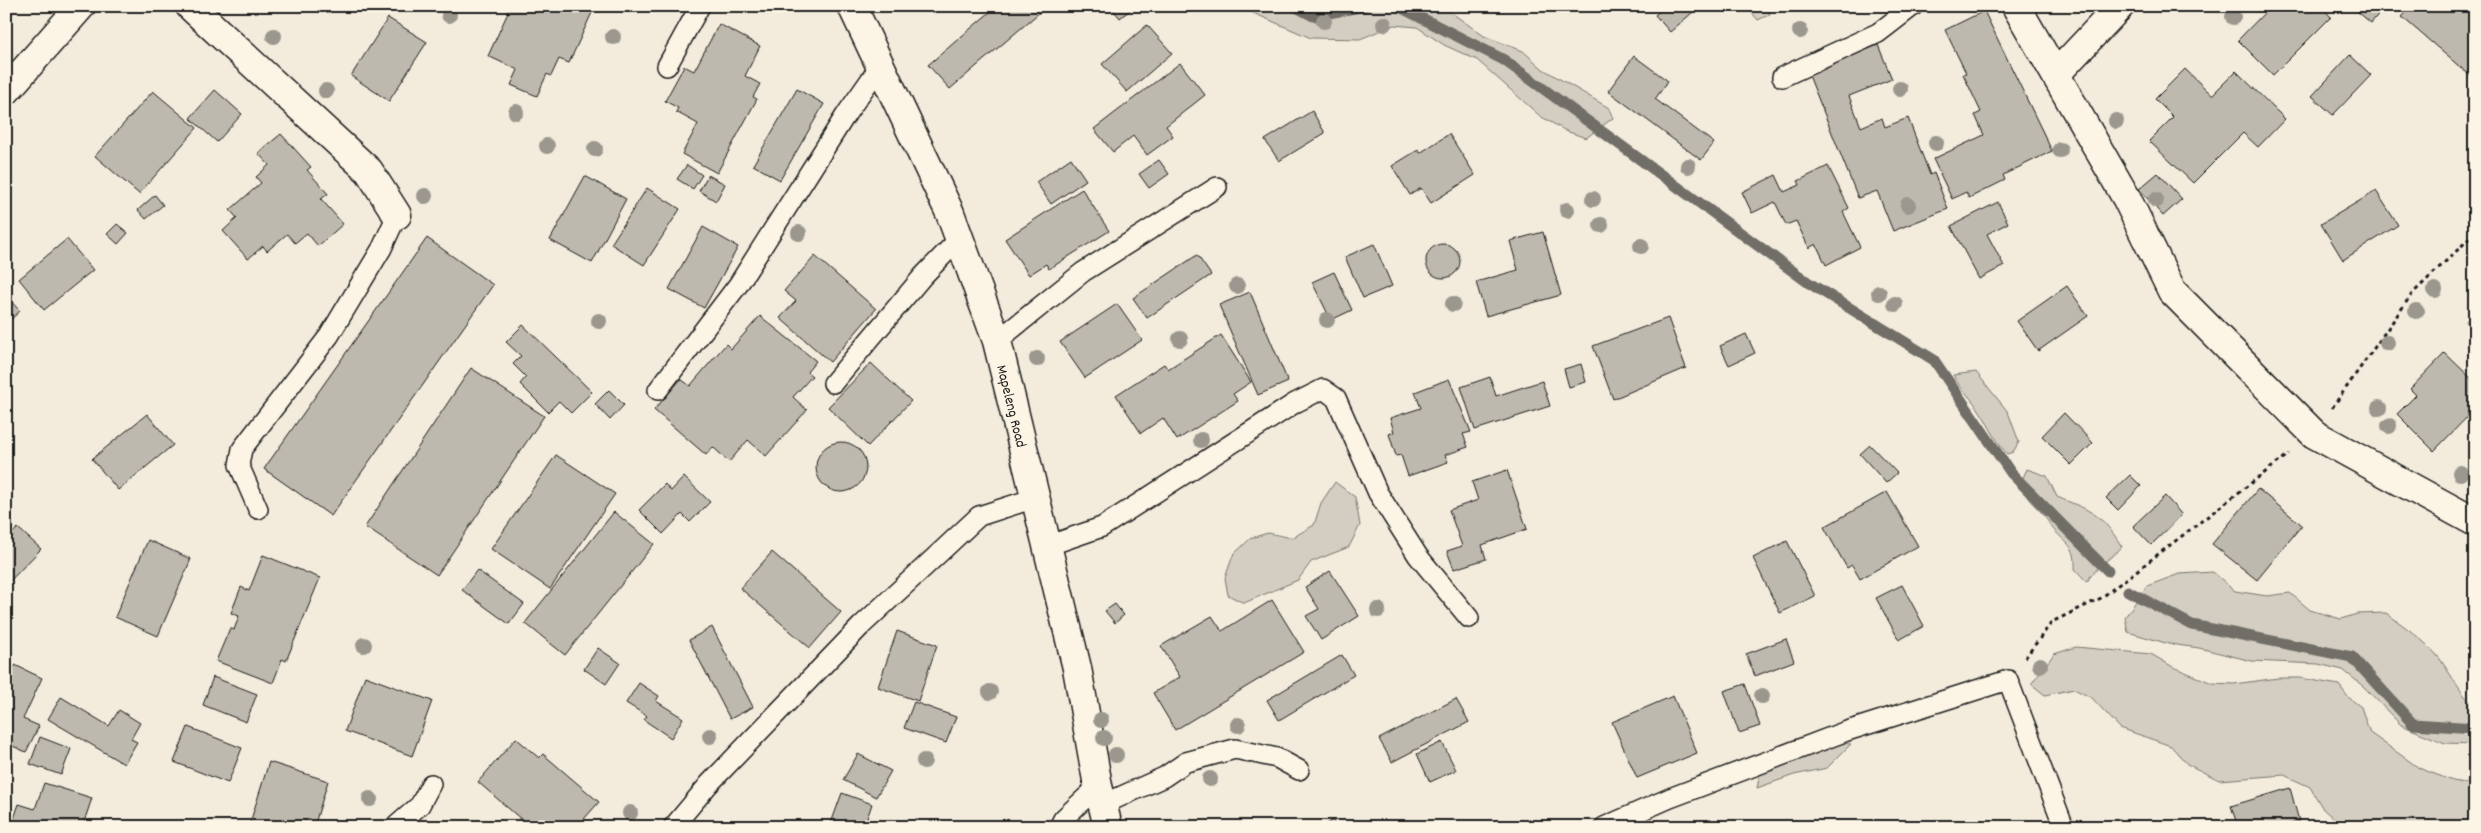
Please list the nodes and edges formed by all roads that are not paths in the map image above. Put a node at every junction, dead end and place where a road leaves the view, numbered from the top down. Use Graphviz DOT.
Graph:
graph roads {
  1 [pos="81,6"];
  2 [pos="190,6"];
  3 [pos="700,6"];
  4 [pos="852,6"];
  5 [pos="1913,6"];
  6 [pos="2016,6"];
  7 [pos="2120,6"];
  8 [pos="667,66"];
  9 [pos="880,66"];
  10 [pos="2057,73"];
  11 [pos="1782,77"];
  12 [pos="6,91"];
  13 [pos="1217,187"];
  14 [pos="398,215"];
  15 [pos="960,239"];
  16 [pos="997,341"];
  17 [pos="833,383"];
  18 [pos="658,390"];
  19 [pos="1035,498"];
  20 [pos="258,509"];
  21 [pos="2475,522"];
  22 [pos="1047,546"];
  23 [pos="1469,618"];
  24 [pos="1299,770"];
  25 [pos="431,784"];
  26 [pos="1103,806"];
  27 [pos="395,827"];
  28 [pos="673,827"];
  29 [pos="1060,827"];
  30 [pos="1604,827"];
  31 [pos="2064,827"];
  1 -- 12 [label="street"];
  2 -- 14 [label="street"];
  3 -- 8 [label="lane"];
  4 -- 9 [label="street, Mapeleng Road"];
  5 -- 11 [label="lane"];
  6 -- 10 [label="street"];
  7 -- 10 [label="street"];
  9 -- 15 [label="street, Mapeleng Road"];
  9 -- 18 [label="lane"];
  10 -- 21 [label="street"];
  13 -- 16 [label="lane"];
  14 -- 20 [label="lane"];
  15 -- 16 [label="street, Mapeleng Road"];
  15 -- 17 [label="lane"];
  16 -- 19 [label="street, Mapeleng Road"];
  19 -- 22 [label="street, Mapeleng Road"];
  19 -- 28 [label="lane"];
  22 -- 23 [label="lane"];
  22 -- 26 [label="street, Mapeleng Road"];
  24 -- 26 [label="lane"];
  25 -- 27 [label="lane"];
  26 -- 29 [label="lane"];
  30 -- 31 [label="lane"];
}
